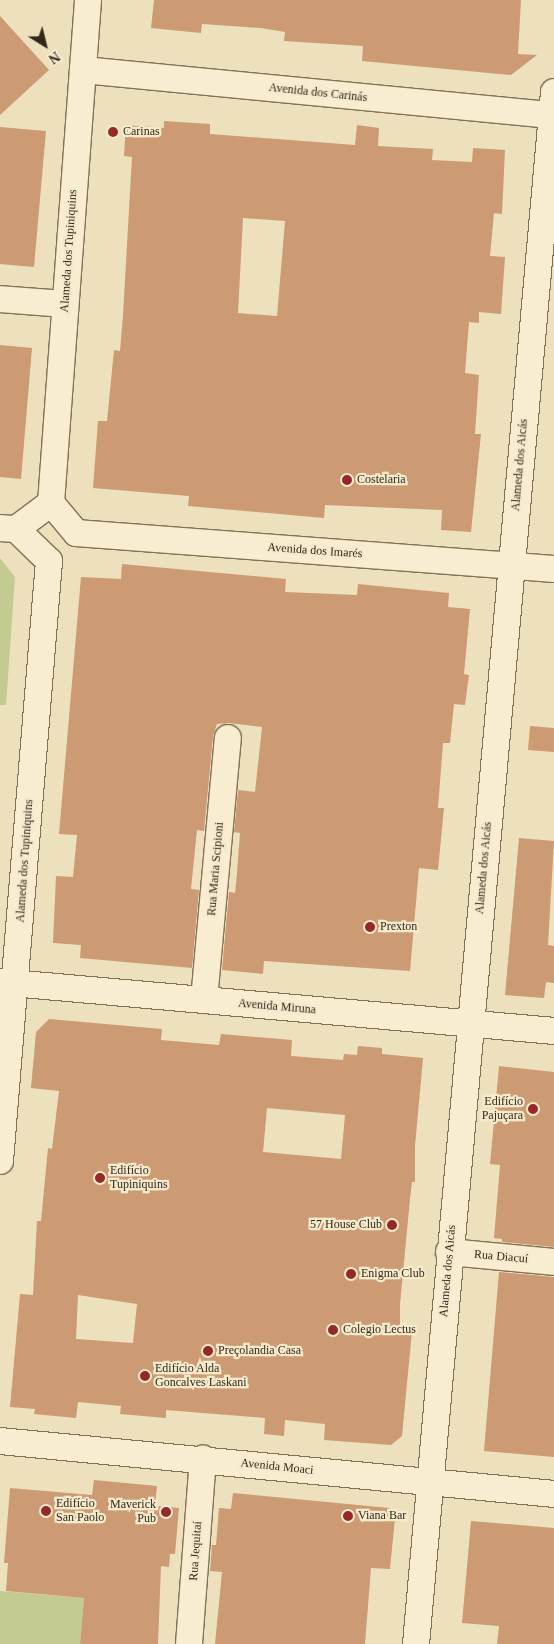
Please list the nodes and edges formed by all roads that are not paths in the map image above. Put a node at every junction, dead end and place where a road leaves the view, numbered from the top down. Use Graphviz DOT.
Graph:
graph roads {
  1 [pos="88,0"];
  2 [pos="83,70"];
  3 [pos="554,108"];
  4 [pos="0,299"];
  5 [pos="65,304"];
  6 [pos="50,503"];
  7 [pos="8,529"];
  8 [pos="76,533"];
  9 [pos="49,561"];
  10 [pos="510,566"];
  11 [pos="554,570"];
  12 [pos="228,738"];
  13 [pos="8,983"];
  14 [pos="204,1000"];
  15 [pos="470,1024"];
  16 [pos="554,1031"];
  17 [pos="0,1160"];
  18 [pos="449,1252"];
  19 [pos="554,1262"];
  20 [pos="0,1441"];
  21 [pos="203,1459"];
  22 [pos="431,1483"];
  23 [pos="554,1494"];
  24 [pos="189,1644"];
  25 [pos="416,1644"];
  1 -- 2 [label="street, Alameda dos Tupiniquins"];
  2 -- 3 [label="street, Avenida dos Carinás"];
  2 -- 5 [label="street, Alameda dos Tupiniquins"];
  3 -- 10 [label="street, Alameda dos Aicás"];
  4 -- 5 [label="street"];
  5 -- 6 [label="street, Alameda dos Tupiniquins"];
  6 -- 7 [label="street"];
  6 -- 8 [label="street"];
  7 -- 9 [label="street"];
  8 -- 9 [label="street"];
  8 -- 10 [label="street, Avenida dos Imarés"];
  9 -- 13 [label="street, Alameda dos Tupiniquins"];
  10 -- 11 [label="street, Avenida dos Imarés"];
  10 -- 15 [label="street, Alameda dos Aicás"];
  12 -- 14 [label="street, Rua Maria Scipioni"];
  13 -- 14 [label="street, Avenida Miruna"];
  13 -- 17 [label="street, Alameda dos Tupiniquins"];
  14 -- 15 [label="street, Avenida Miruna"];
  15 -- 16 [label="street, Avenida Miruna"];
  15 -- 18 [label="street, Alameda dos Aicás"];
  18 -- 19 [label="street, Rua Diacuí"];
  18 -- 22 [label="street, Alameda dos Aicás"];
  20 -- 21 [label="street, Avenida Moaci"];
  21 -- 22 [label="street, Avenida Moaci"];
  21 -- 24 [label="street, Rua Jequitaí"];
  22 -- 23 [label="street, Avenida Moaci"];
  22 -- 25 [label="street, Alameda dos Aicás"];
}
